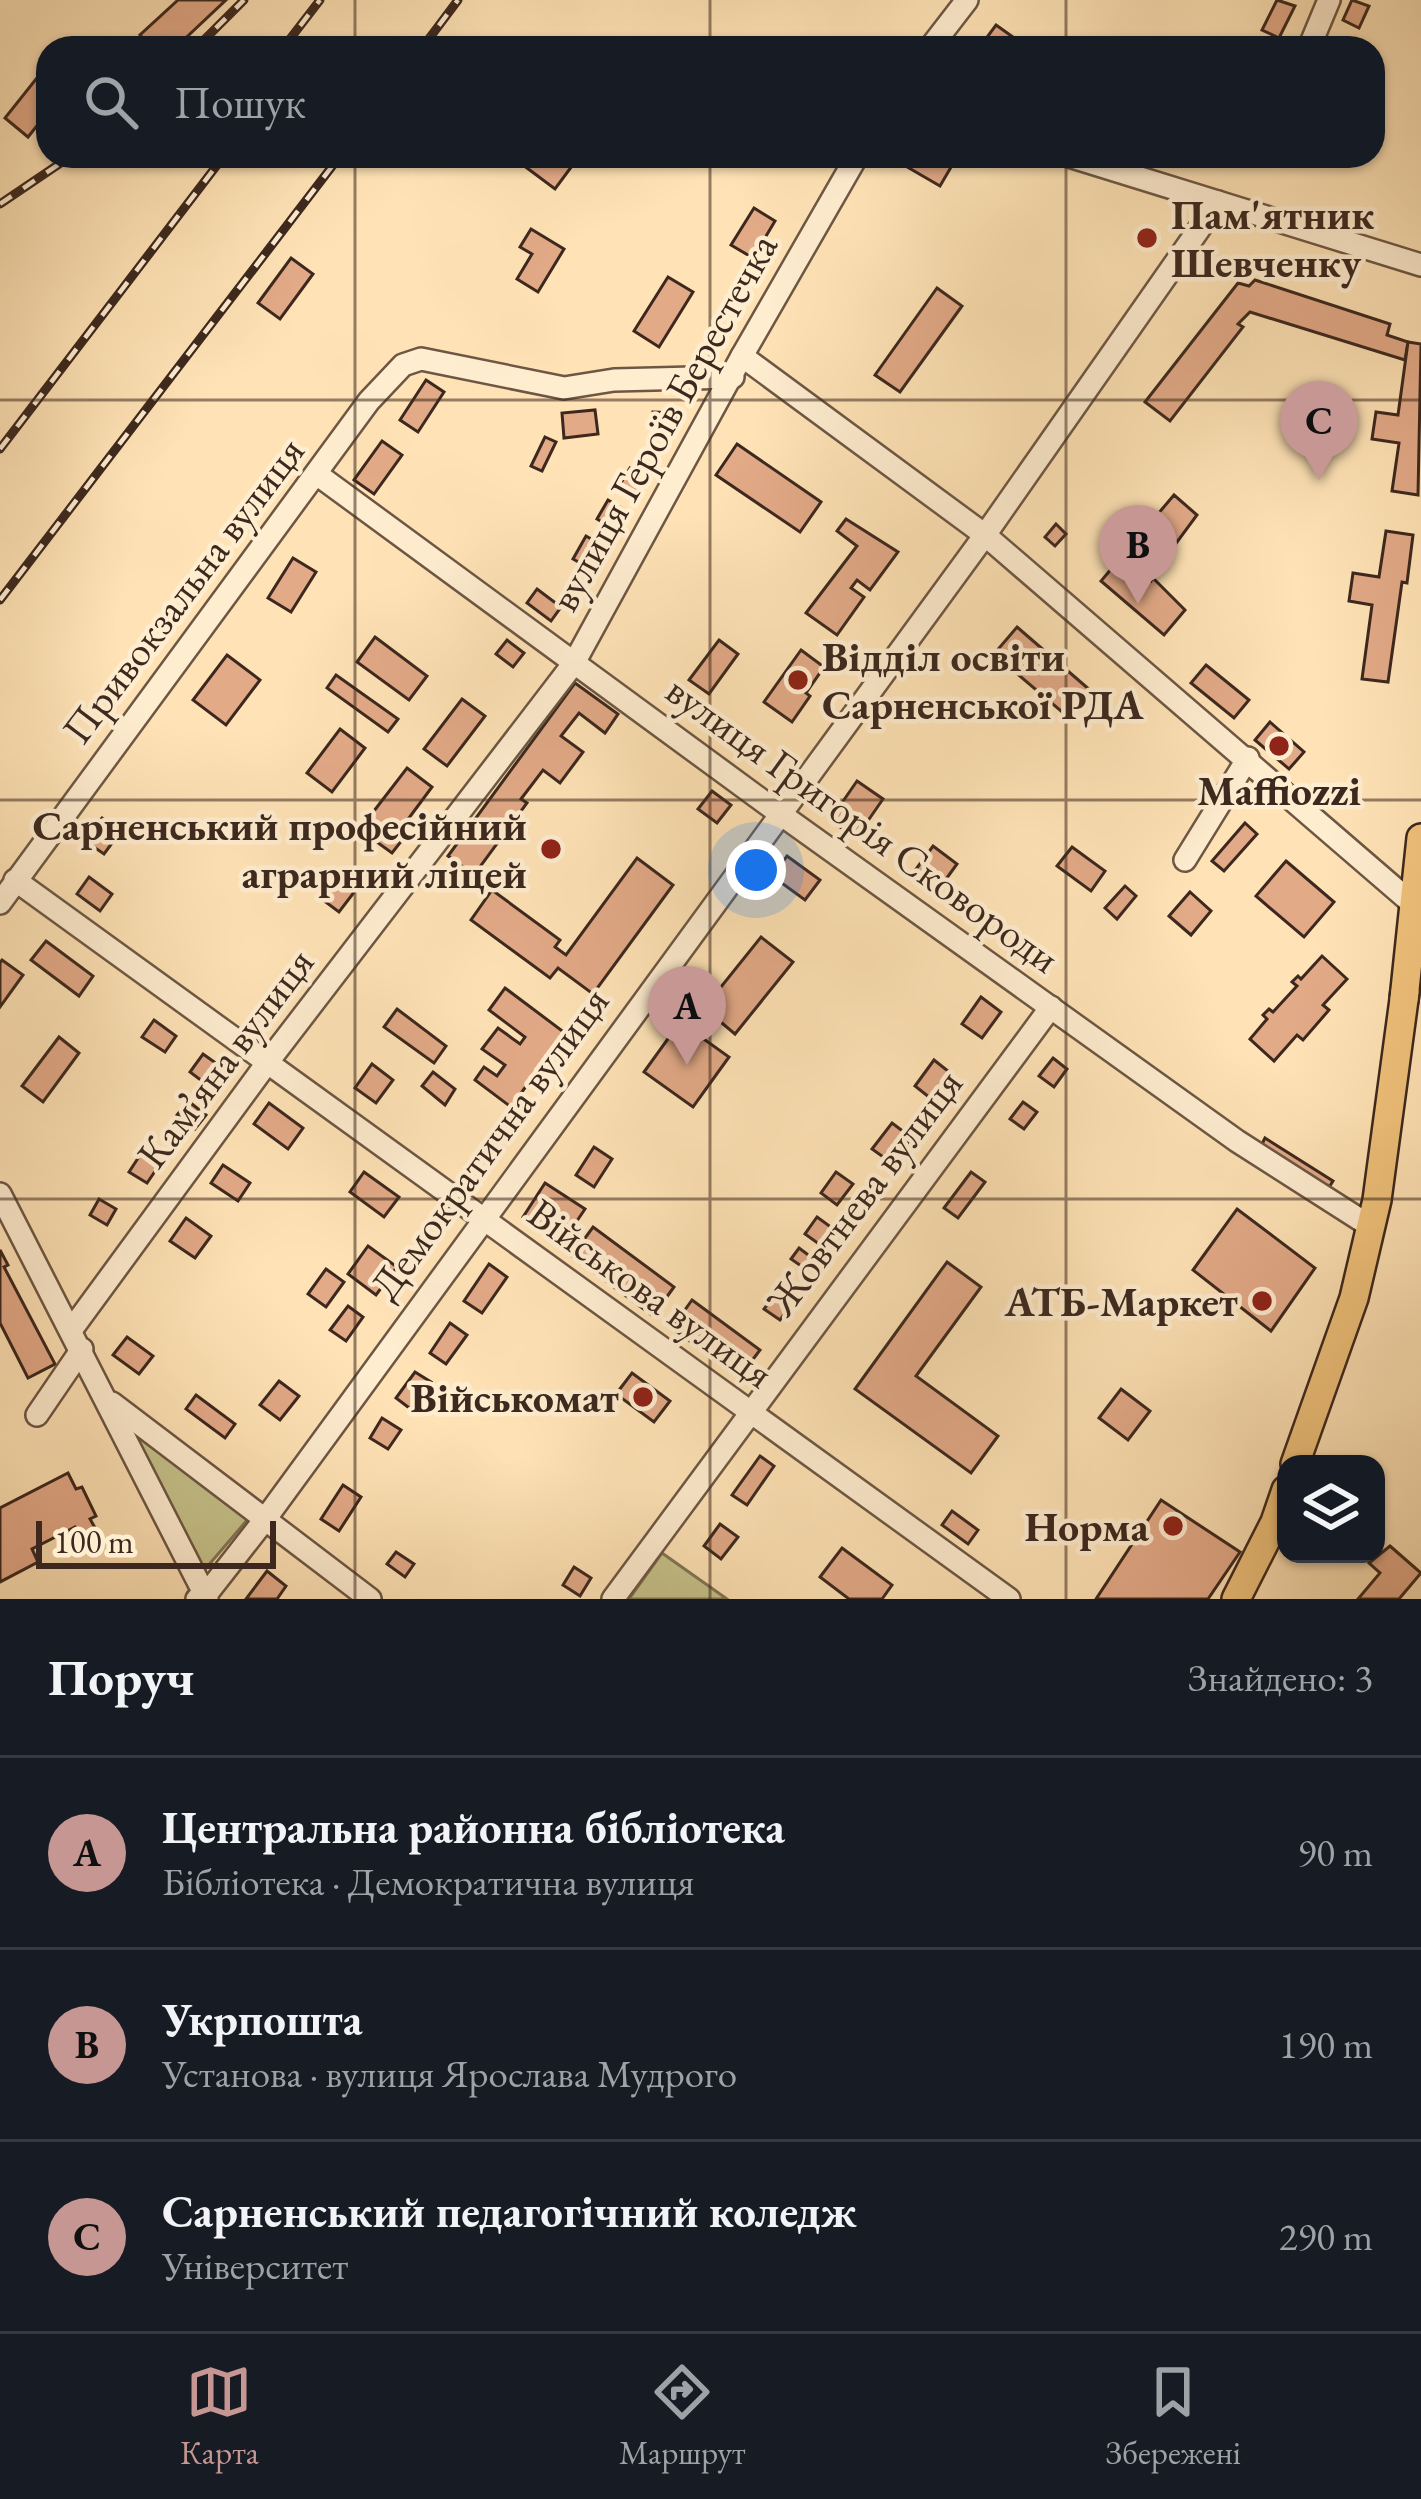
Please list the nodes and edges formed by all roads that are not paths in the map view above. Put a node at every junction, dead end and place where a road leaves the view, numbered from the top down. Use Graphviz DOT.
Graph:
graph roads {
  1 [pos="967,0"];
  2 [pos="1329,0"];
  3 [pos="939,36"];
  4 [pos="1315,36"];
  5 [pos="850,168"];
  6 [pos="1107,168"];
  7 [pos="1218,202"];
  8 [pos="1421,265"];
  9 [pos="737,367"];
  10 [pos="318,475"];
  11 [pos="985,535"];
  12 [pos="574,663"];
  13 [pos="1248,758"];
  14 [pos="779,813"];
  15 [pos="1421,838"];
  16 [pos="1185,860"];
  17 [pos="15,880"];
  18 [pos="0,903"];
  19 [pos="1417,908"];
  20 [pos="1051,1006"];
  21 [pos="267,1063"];
  22 [pos="0,1194"];
  23 [pos="482,1218"];
  24 [pos="1370,1226"];
  25 [pos="77,1339"];
  26 [pos="106,1400"];
  27 [pos="748,1413"];
  28 [pos="38,1415"];
  29 [pos="1298,1455"];
  30 [pos="1277,1510"];
  31 [pos="266,1518"];
  32 [pos="203,1598"];
  33 [pos="370,1599"];
  34 [pos="613,1599"];
  35 [pos="1009,1599"];
  36 [pos="1236,1599"];
  1 -- 3 [label="street"];
  2 -- 4 [label="street"];
  5 -- 9 [label="street, вулиця Героїв Берестечка"];
  6 -- 7 [label="street"];
  7 -- 8 [label="street"];
  7 -- 11 [label="street, Демократична вулиця"];
  9 -- 10 [label="street, Привокзальна вулиця"];
  9 -- 11 [label="street"];
  9 -- 12 [label="street, вулиця Героїв Берестечка"];
  10 -- 12 [label="street, вулиця Григорія Сковороди"];
  10 -- 17 [label="street, Привокзальна вулиця"];
  11 -- 13 [label="street"];
  11 -- 14 [label="street, Демократична вулиця"];
  12 -- 14 [label="street, вулиця Григорія Сковороди"];
  12 -- 21 [label="street, Камʼяна вулиця"];
  13 -- 16 [label="street"];
  13 -- 19 [label="street"];
  14 -- 20 [label="street, вулиця Григорія Сковороди"];
  14 -- 23 [label="street, Демократична вулиця"];
  15 -- 19 [label="main road"];
  17 -- 18 [label="street, Привокзальна вулиця"];
  17 -- 21 [label="street, Військова вулиця"];
  19 -- 24 [label="main road"];
  20 -- 24 [label="street, вулиця Григорія Сковороди"];
  20 -- 27 [label="street, Жовтнева вулиця"];
  21 -- 23 [label="street, Військова вулиця"];
  21 -- 25 [label="street, Камʼяна вулиця"];
  22 -- 25 [label="street"];
  23 -- 27 [label="street, Військова вулиця"];
  23 -- 31 [label="street, Демократична вулиця"];
  24 -- 29 [label="main road"];
  25 -- 26 [label="street"];
  25 -- 28 [label="street, Камʼяна вулиця"];
  26 -- 31 [label="street"];
  26 -- 32 [label="street"];
  27 -- 34 [label="street, Жовтнева вулиця"];
  27 -- 35 [label="street, Військова вулиця"];
  30 -- 36 [label="main road"];
  31 -- 32 [label="street, Демократична вулиця"];
  31 -- 33 [label="street"];
}
